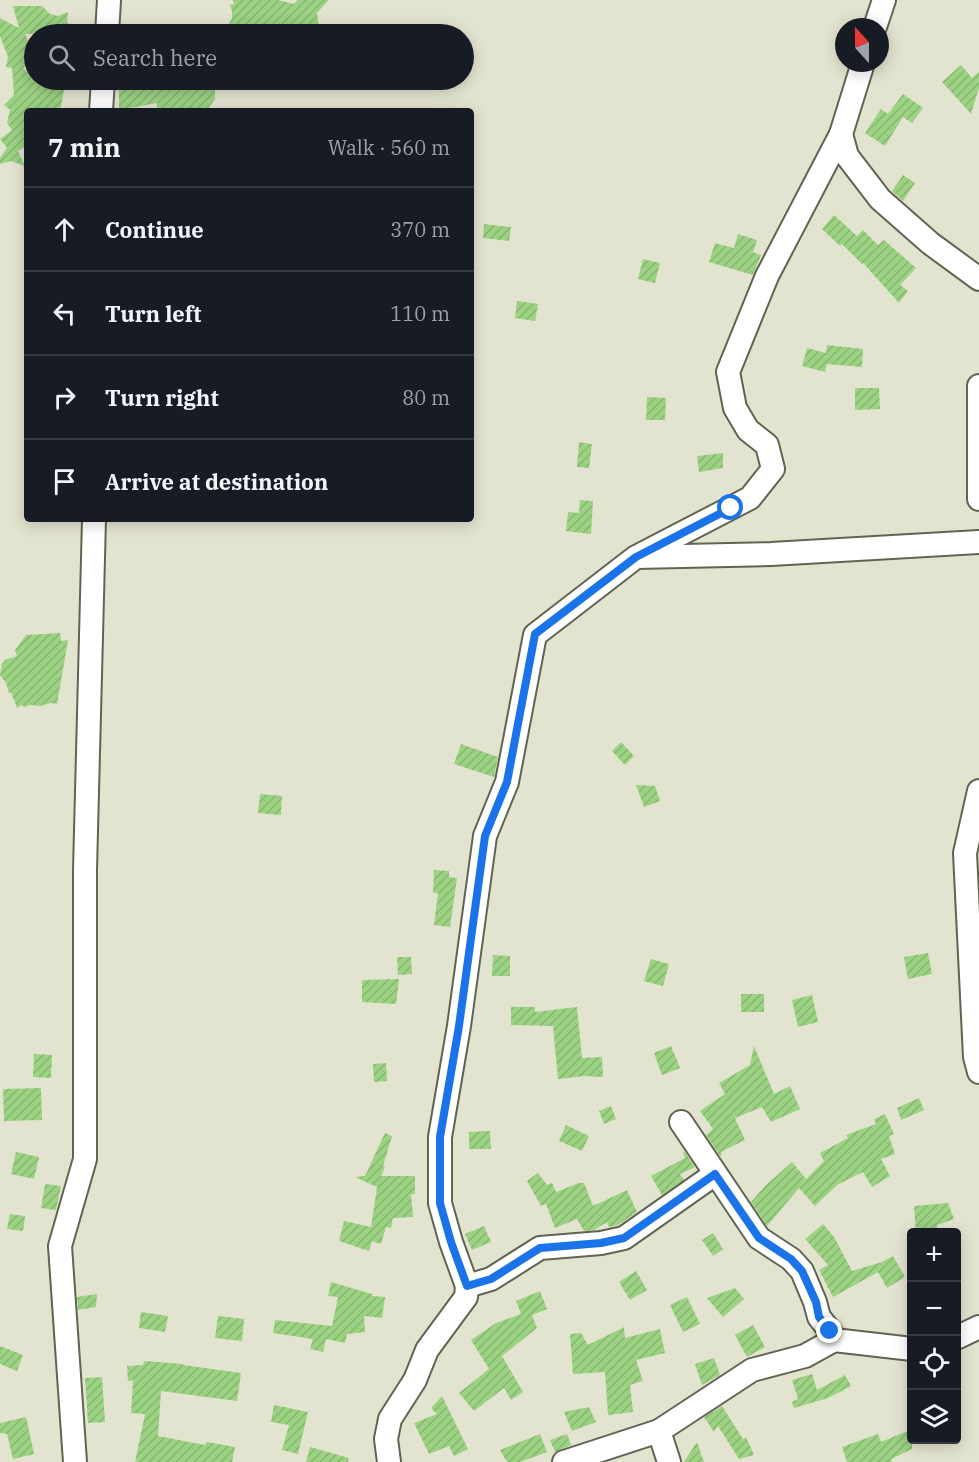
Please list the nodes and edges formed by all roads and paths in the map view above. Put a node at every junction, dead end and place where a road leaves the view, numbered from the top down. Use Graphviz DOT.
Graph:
graph roads {
  1 [pos="110,0"];
  2 [pos="884,0"];
  3 [pos="878,18"];
  4 [pos="108,24"];
  5 [pos="860,72"];
  6 [pos="102,90"];
  7 [pos="101,108"];
  8 [pos="841,134"];
  9 [pos="979,279"];
  10 [pos="979,386"];
  11 [pos="979,499"];
  12 [pos="94,522"];
  13 [pos="979,542"];
  14 [pos="636,557"];
  15 [pos="979,791"];
  16 [pos="979,833"];
  17 [pos="965,853"];
  18 [pos="979,1072"];
  19 [pos="681,1122"];
  20 [pos="715,1174"];
  21 [pos="467,1286"];
  22 [pos="979,1327"];
  23 [pos="961,1336"];
  24 [pos="834,1340"];
  25 [pos="907,1348"];
  26 [pos="659,1431"];
  27 [pos="75,1462"];
  28 [pos="389,1462"];
  29 [pos="564,1462"];
  30 [pos="669,1462"];
  1 -- 4 [label="street"];
  2 -- 3 [label="street"];
  5 -- 8 [label="street"];
  6 -- 7 [label="street"];
  8 -- 9 [label="street"];
  8 -- 14 [label="street"];
  10 -- 11 [label="street"];
  12 -- 27 [label="street"];
  13 -- 14 [label="street"];
  14 -- 21 [label="street"];
  15 -- 17 [label="street"];
  16 -- 17 [label="street"];
  17 -- 18 [label="street"];
  19 -- 20 [label="street"];
  20 -- 21 [label="street"];
  20 -- 24 [label="street"];
  21 -- 28 [label="street"];
  22 -- 23 [label="street"];
  24 -- 25 [label="street"];
  24 -- 26 [label="street"];
  26 -- 29 [label="street"];
  26 -- 30 [label="street"];
}
